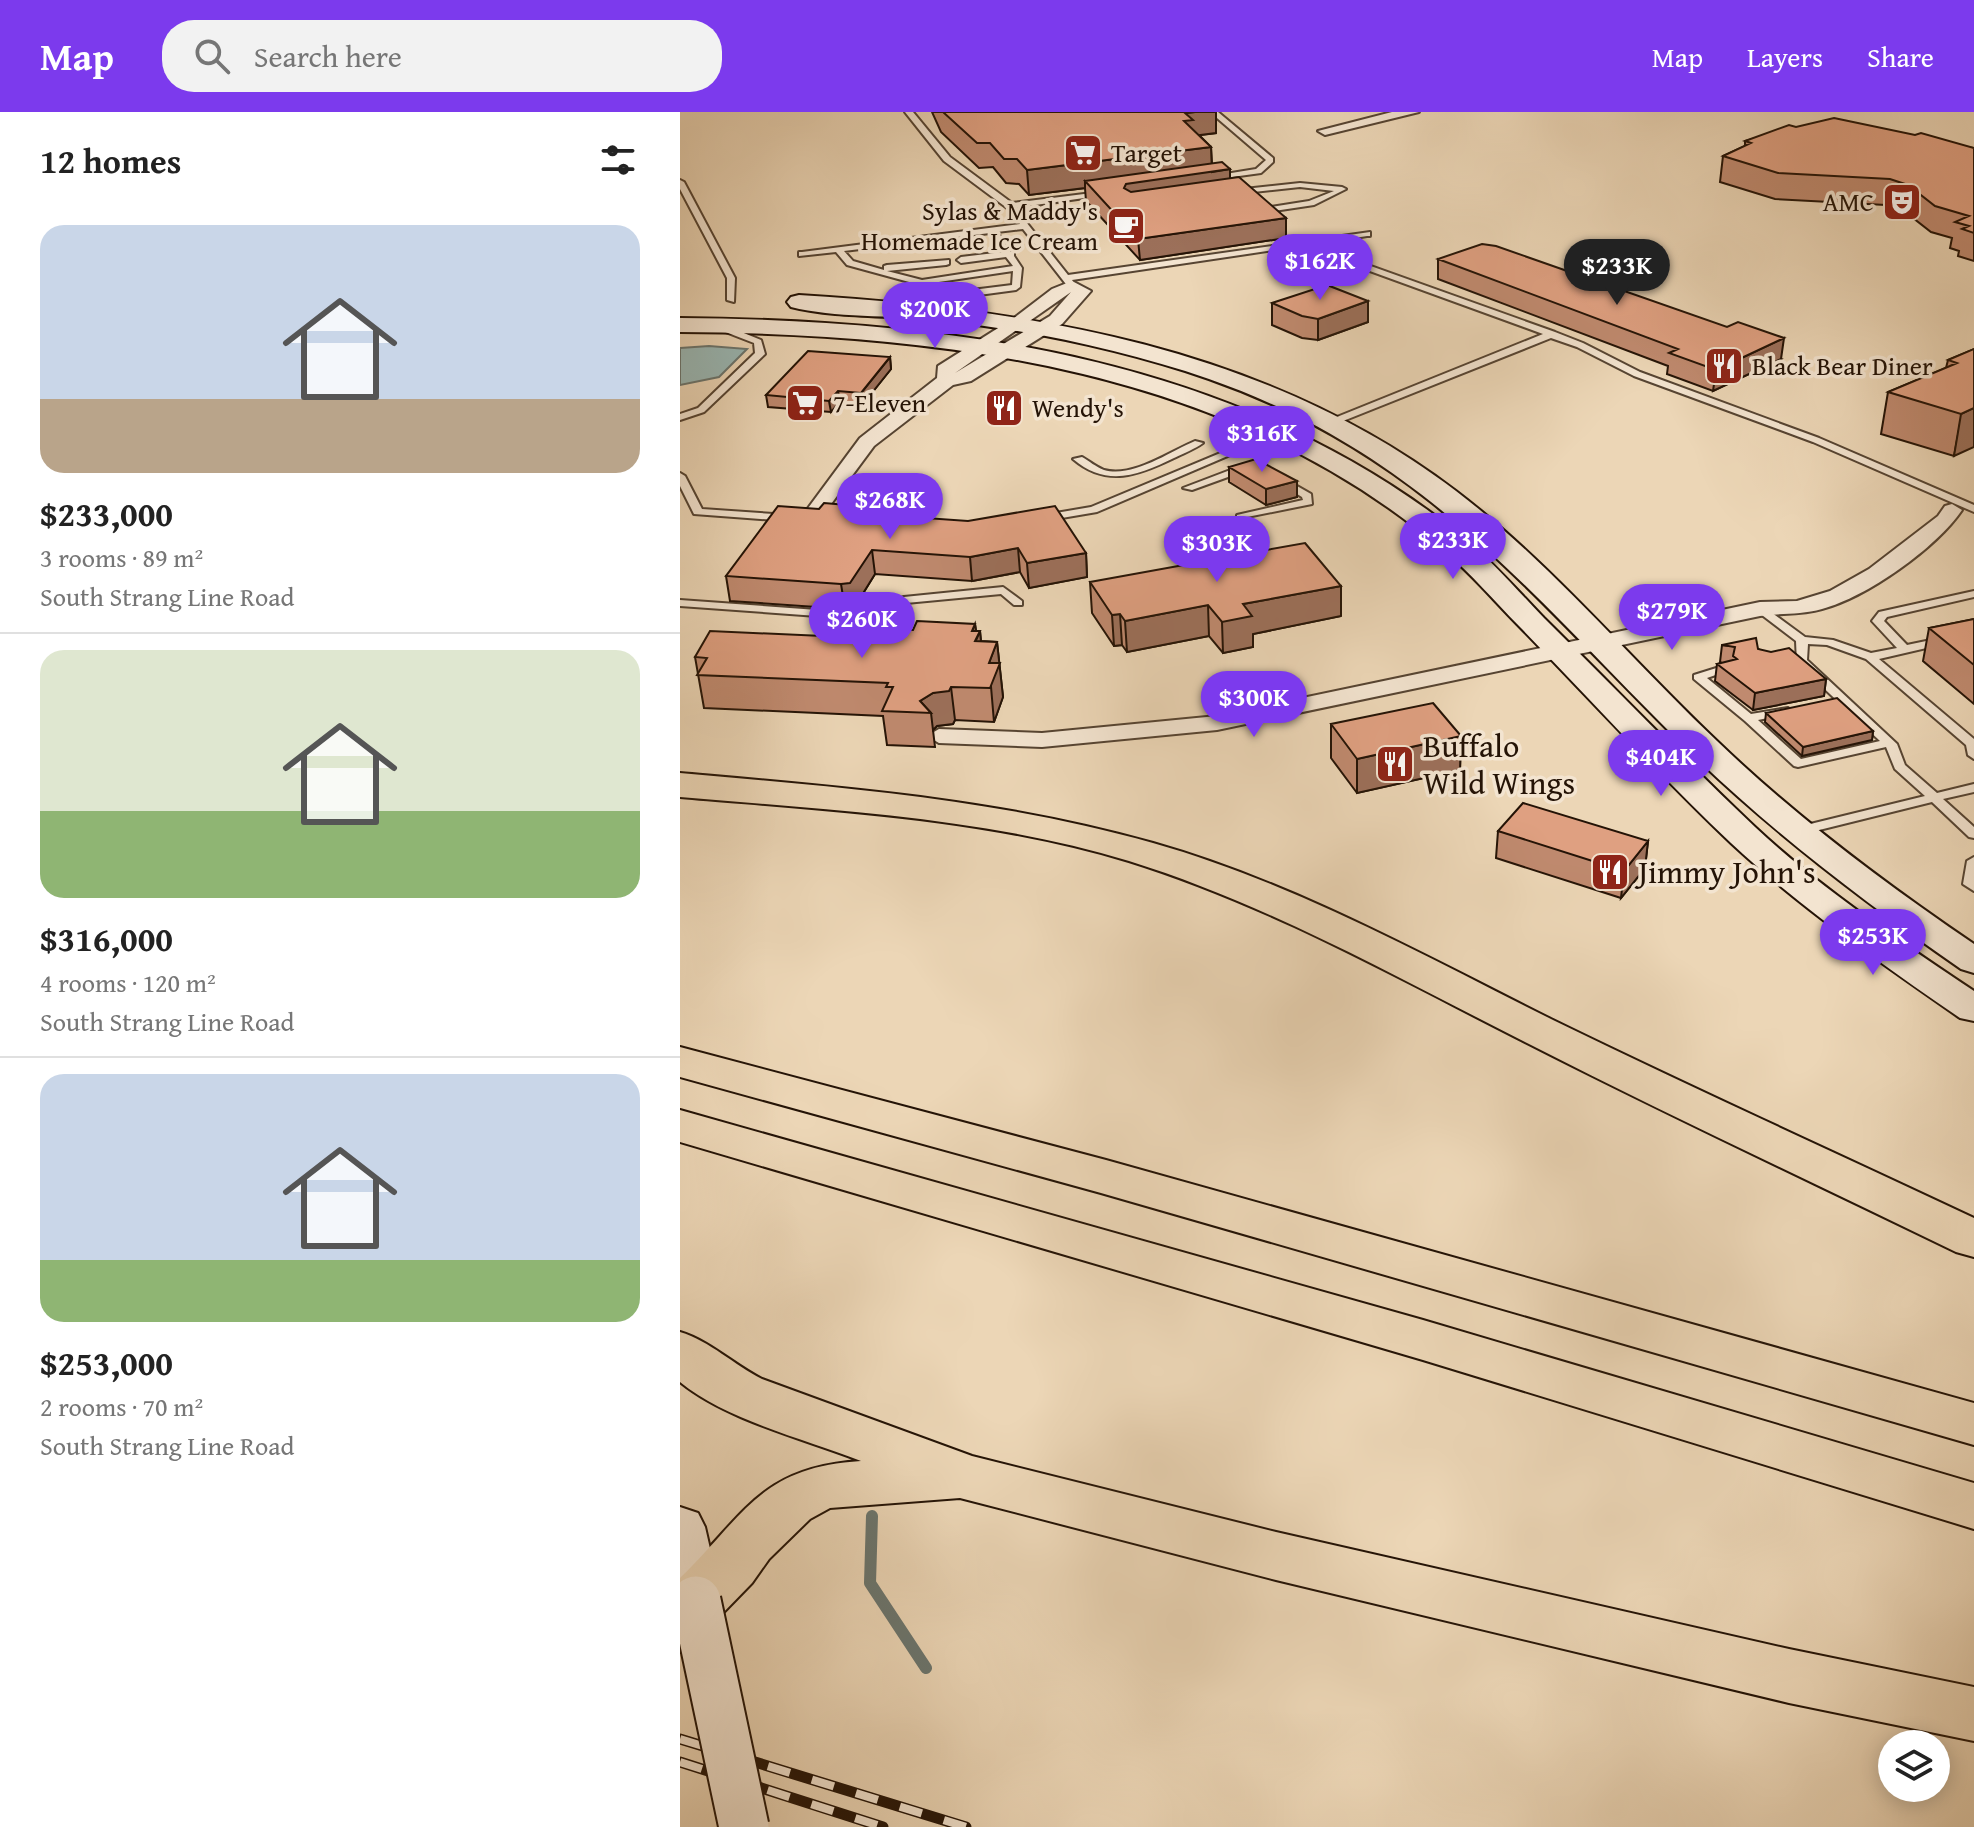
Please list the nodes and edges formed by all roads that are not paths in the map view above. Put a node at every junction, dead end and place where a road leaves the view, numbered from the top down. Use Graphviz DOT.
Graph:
graph roads {
  1 [pos="909,112"];
  2 [pos="1214,112"];
  3 [pos="1412,112"];
  4 [pos="1325,131"];
  5 [pos="1197,180"];
  6 [pos="680,182"];
  7 [pos="1122,190"];
  8 [pos="1220,194"];
  9 [pos="1010,206"];
  10 [pos="1274,209"];
  11 [pos="1025,226"];
  12 [pos="991,229"];
  13 [pos="1367,234"];
  14 [pos="1303,244"];
  15 [pos="867,245"];
  16 [pos="851,247"];
  17 [pos="838,249"];
  18 [pos="802,254"];
  19 [pos="1011,254"];
  20 [pos="961,260"];
  21 [pos="946,262"];
  22 [pos="875,264"];
  23 [pos="1018,268"];
  24 [pos="917,282"];
  25 [pos="1070,282"];
  26 [pos="731,300"];
  27 [pos="690,311"];
  28 [pos="1030,326"];
  29 [pos="1552,334"];
  30 [pos="978,347"];
  31 [pos="1005,351"];
  32 [pos="947,380"];
  33 [pos="680,417"];
  34 [pos="1330,423"];
  35 [pos="1281,431"];
  36 [pos="1198,443"];
  37 [pos="1078,459"];
  38 [pos="1263,468"];
  39 [pos="1274,475"];
  40 [pos="680,476"];
  41 [pos="1188,488"];
  42 [pos="1966,507"];
  43 [pos="1241,517"];
  44 [pos="816,519"];
  45 [pos="1029,521"];
  46 [pos="1974,594"];
  47 [pos="680,603"];
  48 [pos="1018,603"];
  49 [pos="1768,608"];
  50 [pos="1974,634"];
  51 [pos="1603,644"];
  52 [pos="1801,645"];
  53 [pos="1904,649"];
  54 [pos="1561,653"];
  55 [pos="1787,654"];
  56 [pos="1870,657"];
  57 [pos="1726,668"];
  58 [pos="1842,699"];
  59 [pos="1826,702"];
  60 [pos="1796,708"];
  61 [pos="1749,718"];
  62 [pos="939,736"];
  63 [pos="1889,743"];
  64 [pos="1974,755"];
  65 [pos="680,785"];
  66 [pos="1974,788"];
  67 [pos="797,796"];
  68 [pos="1934,798"];
  69 [pos="680,805"];
  70 [pos="1798,832"];
  71 [pos="1974,834"];
  72 [pos="1974,861"];
  73 [pos="1974,887"];
  74 [pos="1974,961"];
  75 [pos="1974,1009"];
  76 [pos="680,1062"];
  77 [pos="680,1126"];
  78 [pos="1974,1239"];
  79 [pos="680,1352"];
  80 [pos="1974,1424"];
  81 [pos="966,1477"];
  82 [pos="1974,1506"];
  83 [pos="680,1527"];
  84 [pos="696,1601"];
  85 [pos="1974,1714"];
  86 [pos="744,1827"];
  1 -- 9 [label="lane"];
  2 -- 5 [label="lane"];
  3 -- 4 [label="street"];
  6 -- 26 [label="lane"];
  7 -- 9 [label="lane"];
  8 -- 10 [label="lane"];
  9 -- 11 [label="lane"];
  11 -- 12 [label="lane"];
  11 -- 25 [label="lane"];
  12 -- 15 [label="lane"];
  12 -- 19 [label="lane"];
  13 -- 14 [label="lane"];
  14 -- 25 [label="lane"];
  14 -- 29 [label="lane"];
  15 -- 16 [label="lane"];
  15 -- 22 [label="lane"];
  16 -- 17 [label="lane"];
  16 -- 22 [label="lane"];
  17 -- 18 [label="lane"];
  17 -- 24 [label="lane"];
  19 -- 20 [label="lane"];
  19 -- 23 [label="lane"];
  21 -- 22 [label="lane"];
  23 -- 24 [label="lane"];
  23 -- 24 [label="lane"];
  25 -- 28 [label="street"];
  25 -- 28 [label="street"];
  26 -- 27 [label="main road"];
  26 -- 28 [label="main road"];
  27 -- 30 [label="main road"];
  27 -- 33 [label="lane"];
  28 -- 30 [label="street"];
  28 -- 31 [label="street"];
  28 -- 34 [label="main road"];
  29 -- 34 [label="lane"];
  29 -- 42 [label="lane"];
  30 -- 31 [label="main road"];
  30 -- 32 [label="street"];
  31 -- 32 [label="street"];
  31 -- 35 [label="main road"];
  32 -- 44 [label="street"];
  34 -- 51 [label="main road"];
  35 -- 45 [label="lane"];
  35 -- 54 [label="main road"];
  36 -- 37 [label="lane"];
  38 -- 41 [label="lane"];
  39 -- 43 [label="lane"];
  40 -- 44 [label="lane"];
  42 -- 49 [label="street"];
  46 -- 53 [label="lane"];
  47 -- 48 [label="lane"];
  49 -- 51 [label="street"];
  49 -- 52 [label="lane"];
  50 -- 53 [label="lane"];
  51 -- 54 [label="street"];
  51 -- 70 [label="main road"];
  52 -- 55 [label="lane"];
  52 -- 56 [label="lane"];
  52 -- 58 [label="lane"];
  53 -- 56 [label="lane"];
  54 -- 62 [label="street"];
  54 -- 75 [label="main road"];
  56 -- 64 [label="lane"];
  57 -- 61 [label="lane"];
  58 -- 59 [label="lane"];
  58 -- 63 [label="lane"];
  60 -- 61 [label="lane"];
  61 -- 63 [label="lane"];
  63 -- 68 [label="lane"];
  65 -- 67 [label="highway"];
  66 -- 68 [label="lane"];
  67 -- 69 [label="highway"];
  67 -- 78 [label="highway"];
  68 -- 70 [label="lane"];
  68 -- 71 [label="lane"];
  70 -- 74 [label="main road"];
  72 -- 73 [label="lane"];
  76 -- 80 [label="highway"];
  77 -- 82 [label="highway"];
  79 -- 81 [label="highway"];
  81 -- 84 [label="highway"];
  81 -- 85 [label="highway"];
  83 -- 84 [label="main road"];
  84 -- 86 [label="main road, bridge"];
}
